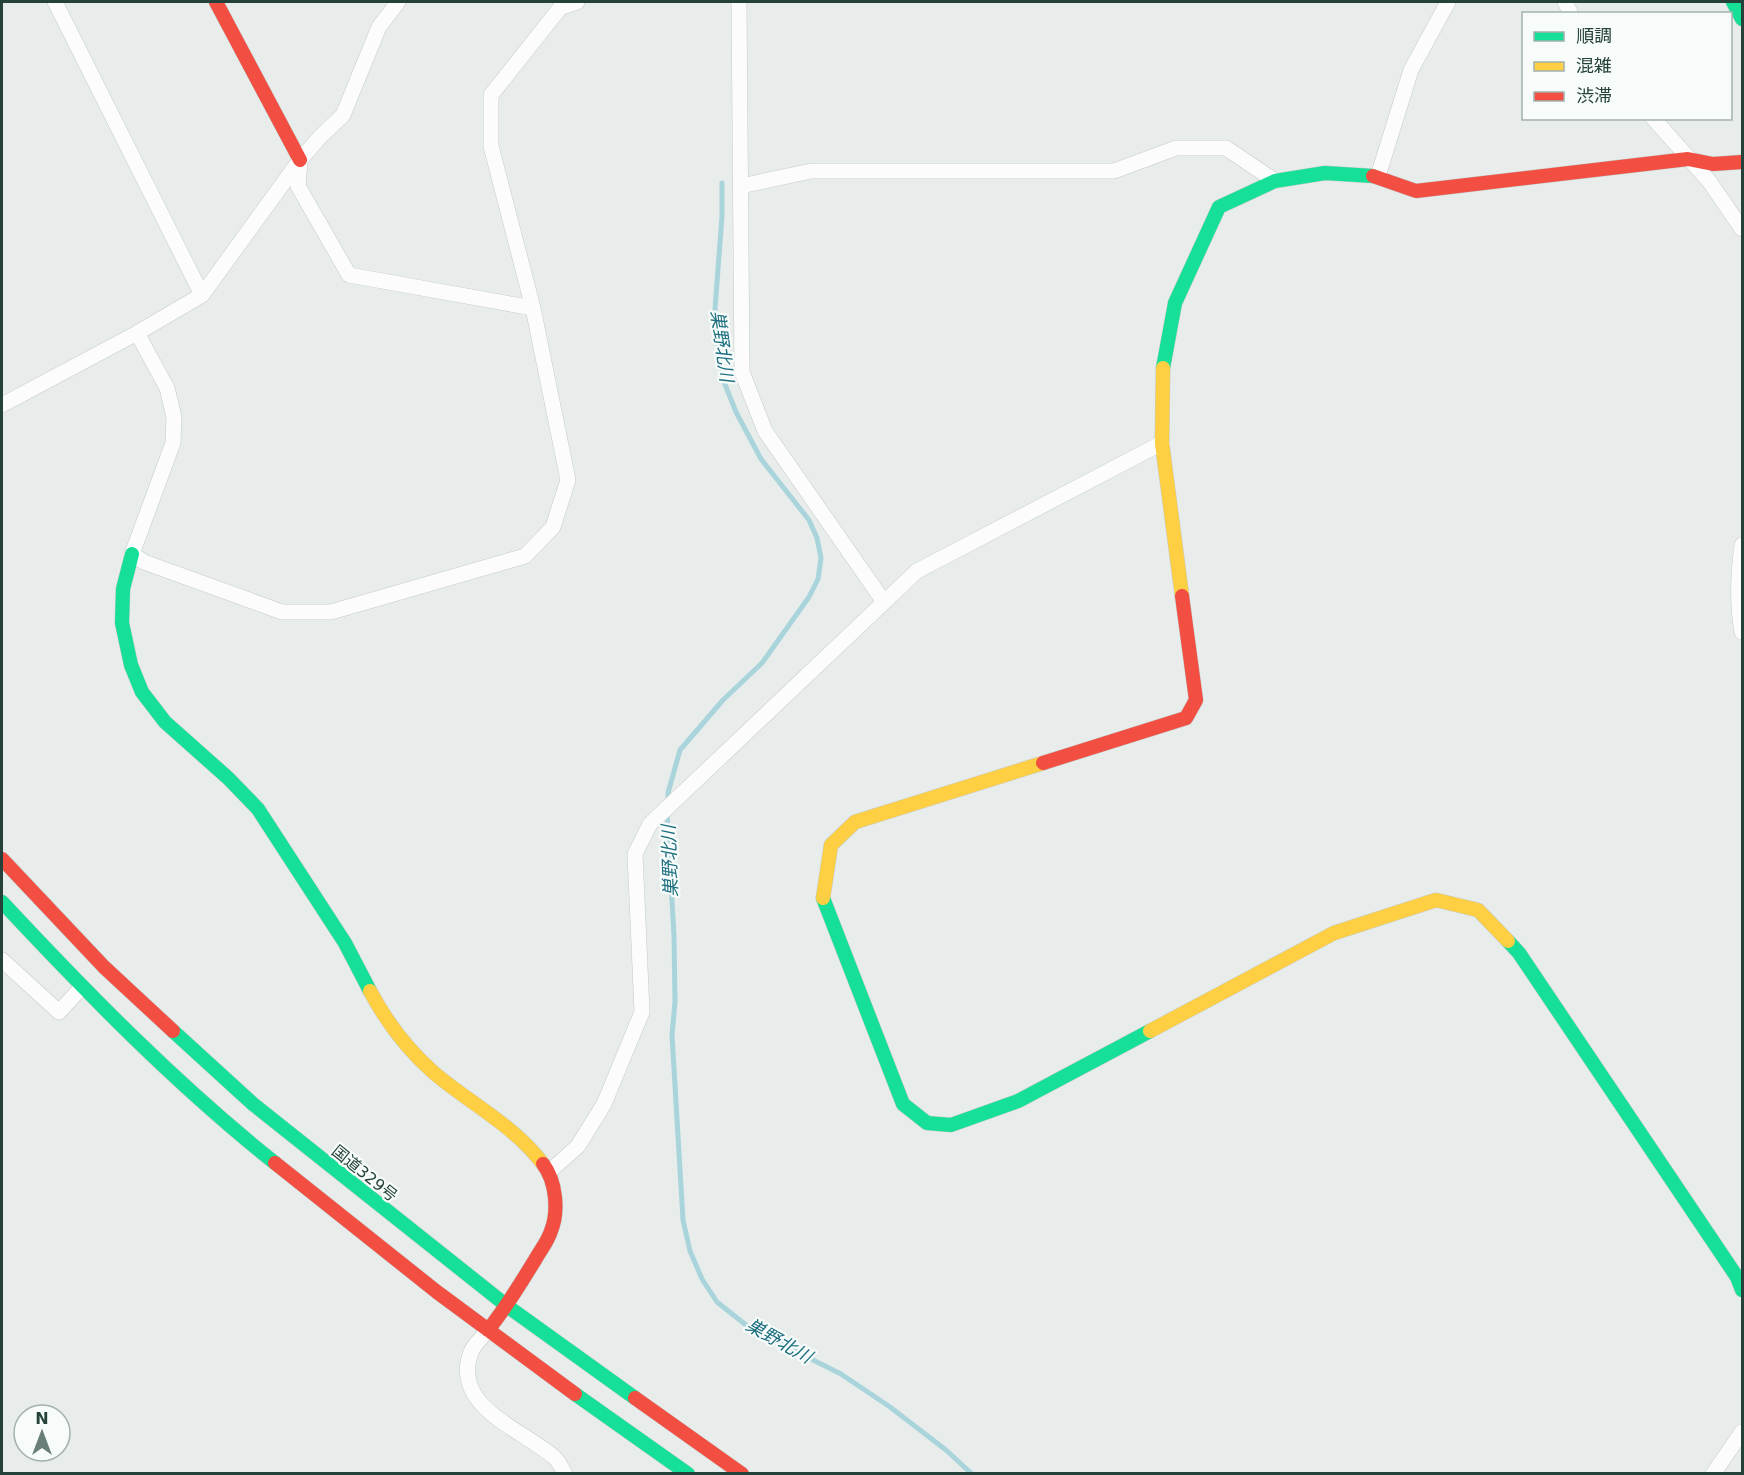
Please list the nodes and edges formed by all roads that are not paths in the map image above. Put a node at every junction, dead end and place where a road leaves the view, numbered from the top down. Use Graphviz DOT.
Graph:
graph roads {
  1 [pos="55,2"];
  2 [pos="216,2"];
  3 [pos="398,2"];
  4 [pos="577,2"];
  5 [pos="739,2"];
  6 [pos="1448,2"];
  7 [pos="1733,2"];
  8 [pos="1743,19"];
  9 [pos="1655,120"];
  10 [pos="1688,159"];
  11 [pos="300,160"];
  12 [pos="1743,162"];
  13 [pos="1378,176"];
  14 [pos="1275,181"];
  15 [pos="741,186"];
  16 [pos="1743,229"];
  17 [pos="202,295"];
  18 [pos="533,308"];
  19 [pos="137,333"];
  20 [pos="2,405"];
  21 [pos="1162,443"];
  22 [pos="1743,545"];
  23 [pos="132,554"];
  24 [pos="884,602"];
  25 [pos="1743,632"];
  26 [pos="2,859"];
  27 [pos="2,902"];
  28 [pos="2,960"];
  29 [pos="82,987"];
  30 [pos="549,1172"];
  31 [pos="1743,1290"];
  32 [pos="507,1306"];
  33 [pos="488,1330"];
  34 [pos="1743,1432"];
  35 [pos="565,1473"];
  36 [pos="687,1473"];
  37 [pos="742,1473"];
  38 [pos="1713,1473"];
  1 -- 17 [label="street"];
  2 -- 11 [label="main road"];
  3 -- 11 [label="street"];
  4 -- 18 [label="street"];
  5 -- 15 [label="street"];
  6 -- 13 [label="street"];
  7 -- 8 [label="main road"];
  9 -- 10 [label="street"];
  10 -- 12 [label="main road"];
  10 -- 13 [label="main road"];
  10 -- 16 [label="street"];
  11 -- 17 [label="street"];
  11 -- 18 [label="street"];
  13 -- 14 [label="main road"];
  14 -- 15 [label="street"];
  14 -- 21 [label="main road"];
  15 -- 24 [label="street"];
  17 -- 19 [label="street"];
  18 -- 23 [label="street"];
  19 -- 20 [label="street"];
  19 -- 23 [label="street"];
  21 -- 24 [label="street"];
  21 -- 31 [label="main road"];
  22 -- 25 [label="street"];
  23 -- 30 [label="main road"];
  24 -- 30 [label="street"];
  26 -- 32 [label="main road, 国道329号"];
  27 -- 29 [label="main road"];
  28 -- 29 [label="street"];
  29 -- 33 [label="main road"];
  30 -- 32 [label="main road"];
  32 -- 33 [label="main road"];
  32 -- 37 [label="main road, 国道329号"];
  33 -- 35 [label="street"];
  33 -- 36 [label="main road"];
  34 -- 38 [label="street"];
}
